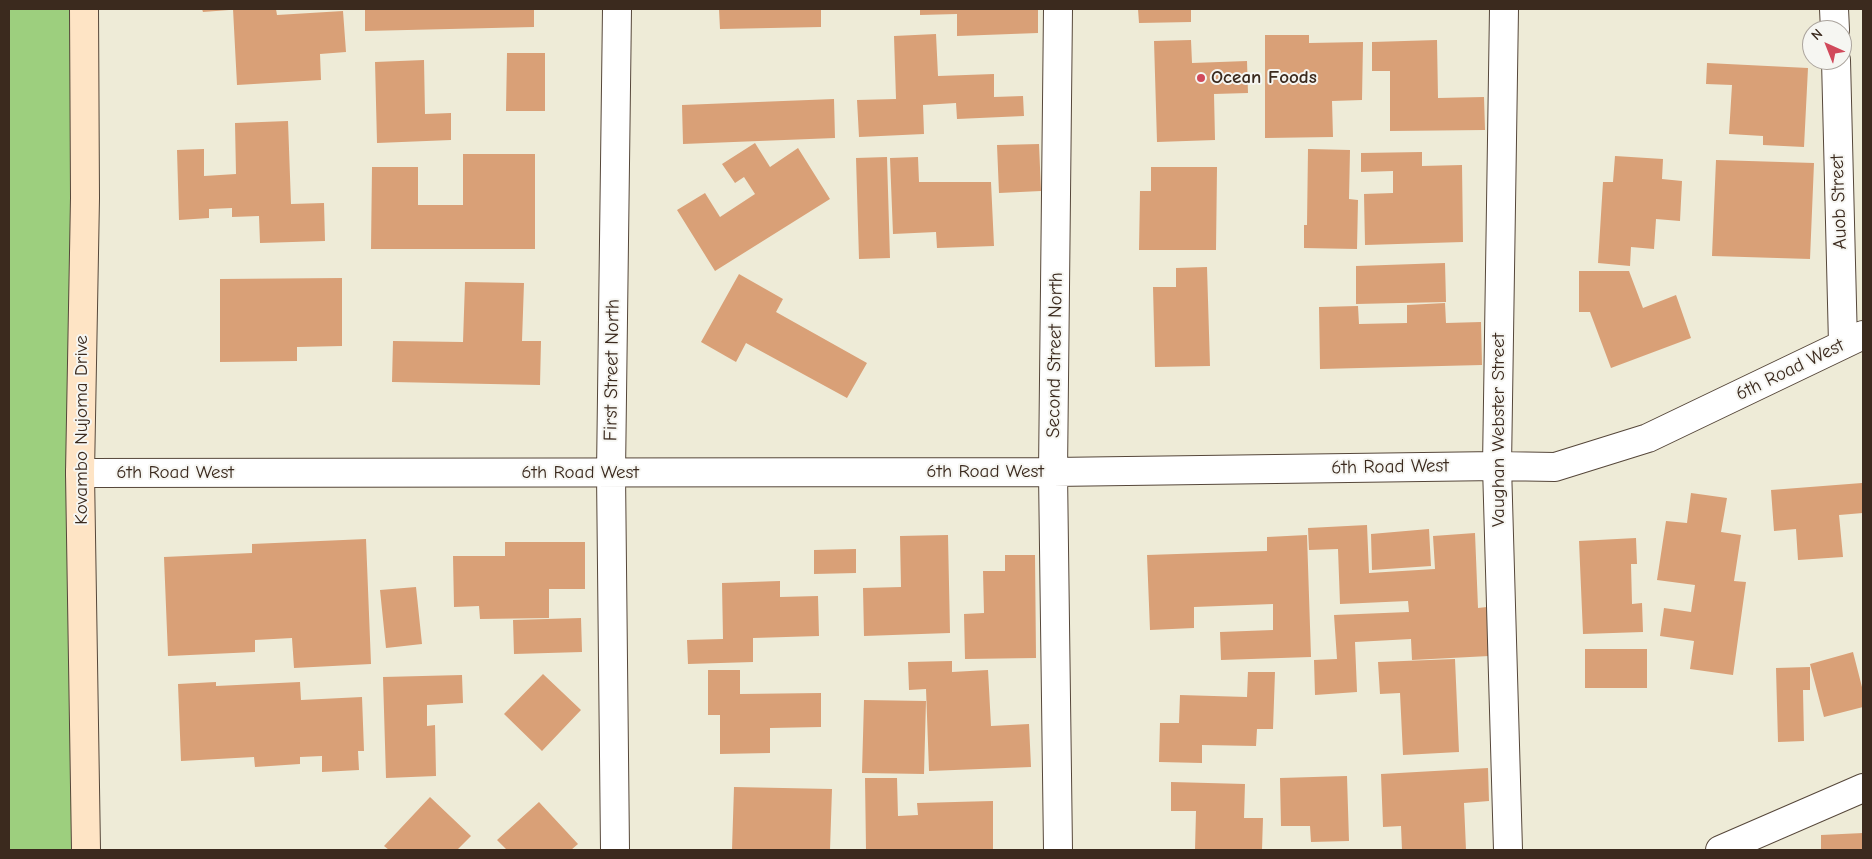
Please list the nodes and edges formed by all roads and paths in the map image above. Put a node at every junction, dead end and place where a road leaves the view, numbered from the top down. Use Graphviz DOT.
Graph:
graph roads {
  1 [pos="84,9"];
  2 [pos="616,9"];
  3 [pos="1058,9"];
  4 [pos="1504,9"];
  5 [pos="1837,70"];
  6 [pos="1853,340"];
  7 [pos="1497,466"];
  8 [pos="1054,472"];
  9 [pos="80,473"];
  10 [pos="611,473"];
  11 [pos="1863,788"];
  12 [pos="86,850"];
  13 [pos="615,850"];
  14 [pos="1058,850"];
  15 [pos="1508,850"];
  16 [pos="1720,850"];
  1 -- 9 [label="street, Kovambo Nujoma Drive"];
  2 -- 10 [label="street, First Street North"];
  3 -- 8 [label="street, Second Street North"];
  4 -- 7 [label="street, Vaughan Webster Street"];
  5 -- 6 [label="street, Auob Street"];
  6 -- 7 [label="street, 6th Road West"];
  7 -- 8 [label="street, 6th Road West"];
  7 -- 15 [label="street, Vaughan Webster Street"];
  8 -- 10 [label="street, 6th Road West"];
  8 -- 14 [label="street, Second Street North"];
  9 -- 10 [label="street, 6th Road West"];
  9 -- 12 [label="street, Kovambo Nujoma Drive"];
  10 -- 13 [label="street, First Street North"];
  11 -- 16 [label="street"];
}
